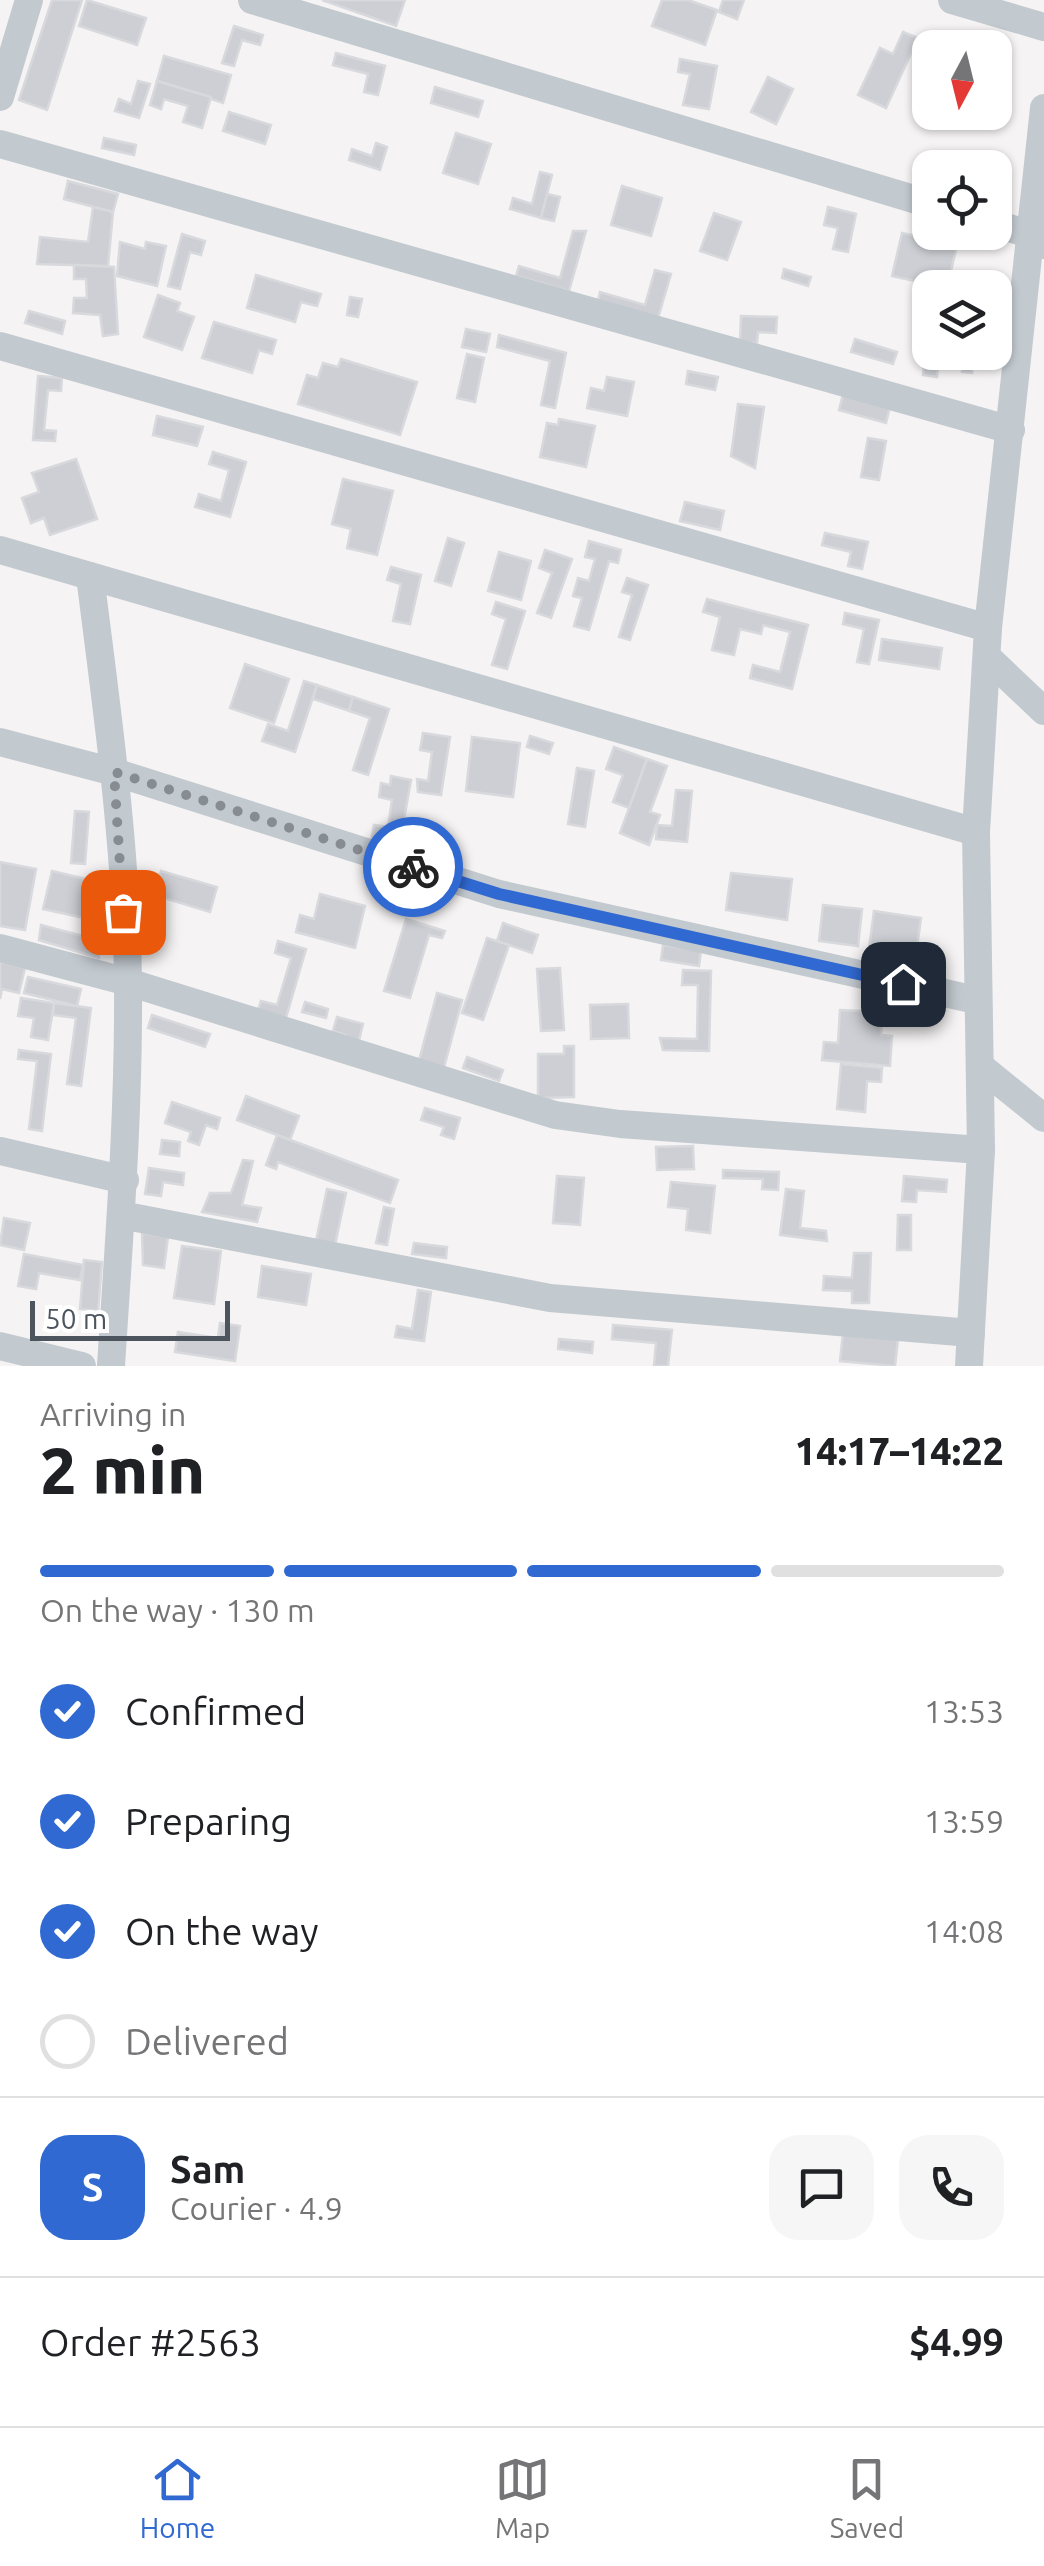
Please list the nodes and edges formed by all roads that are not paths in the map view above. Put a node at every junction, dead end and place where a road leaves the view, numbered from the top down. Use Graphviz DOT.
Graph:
graph roads {
  1 [pos="30,0"];
  2 [pos="252,0"];
  3 [pos="952,0"];
  4 [pos="1044,27"];
  5 [pos="0,97"];
  6 [pos="1044,108"];
  7 [pos="0,144"];
  8 [pos="912,199"];
  9 [pos="1012,230"];
  10 [pos="1037,240"];
  11 [pos="0,346"];
  12 [pos="1011,430"];
  13 [pos="0,550"];
  14 [pos="90,576"];
  15 [pos="988,628"];
  16 [pos="986,658"];
  17 [pos="1042,706"];
  18 [pos="0,742"];
  19 [pos="114,772"];
  20 [pos="976,832"];
  21 [pos="0,948"];
  22 [pos="128,982"];
  23 [pos="976,1000"];
  24 [pos="981,1067"];
  25 [pos="1044,1118"];
  26 [pos="981,1150"];
  27 [pos="0,1151"];
  28 [pos="125,1180"];
  29 [pos="121,1215"];
  30 [pos="971,1333"];
  31 [pos="0,1346"];
  32 [pos="82,1366"];
  33 [pos="111,1366"];
  34 [pos="969,1366"];
  1 -- 5 [label="street"];
  2 -- 8 [label="street"];
  3 -- 4 [label="street"];
  6 -- 10 [label="street"];
  7 -- 12 [label="street"];
  9 -- 10 [label="street"];
  10 -- 12 [label="street"];
  11 -- 15 [label="street"];
  12 -- 15 [label="street"];
  13 -- 14 [label="street"];
  14 -- 19 [label="street"];
  14 -- 20 [label="street"];
  15 -- 16 [label="street"];
  16 -- 17 [label="street"];
  16 -- 20 [label="street"];
  18 -- 19 [label="street"];
  19 -- 22 [label="street"];
  19 -- 23 [label="street"];
  20 -- 23 [label="street"];
  21 -- 22 [label="street"];
  22 -- 26 [label="street"];
  22 -- 28 [label="street"];
  23 -- 24 [label="street"];
  24 -- 25 [label="street"];
  24 -- 26 [label="street"];
  26 -- 30 [label="street"];
  27 -- 28 [label="street"];
  28 -- 29 [label="street"];
  29 -- 30 [label="street"];
  29 -- 33 [label="street"];
  30 -- 34 [label="street"];
  31 -- 32 [label="street"];
}
